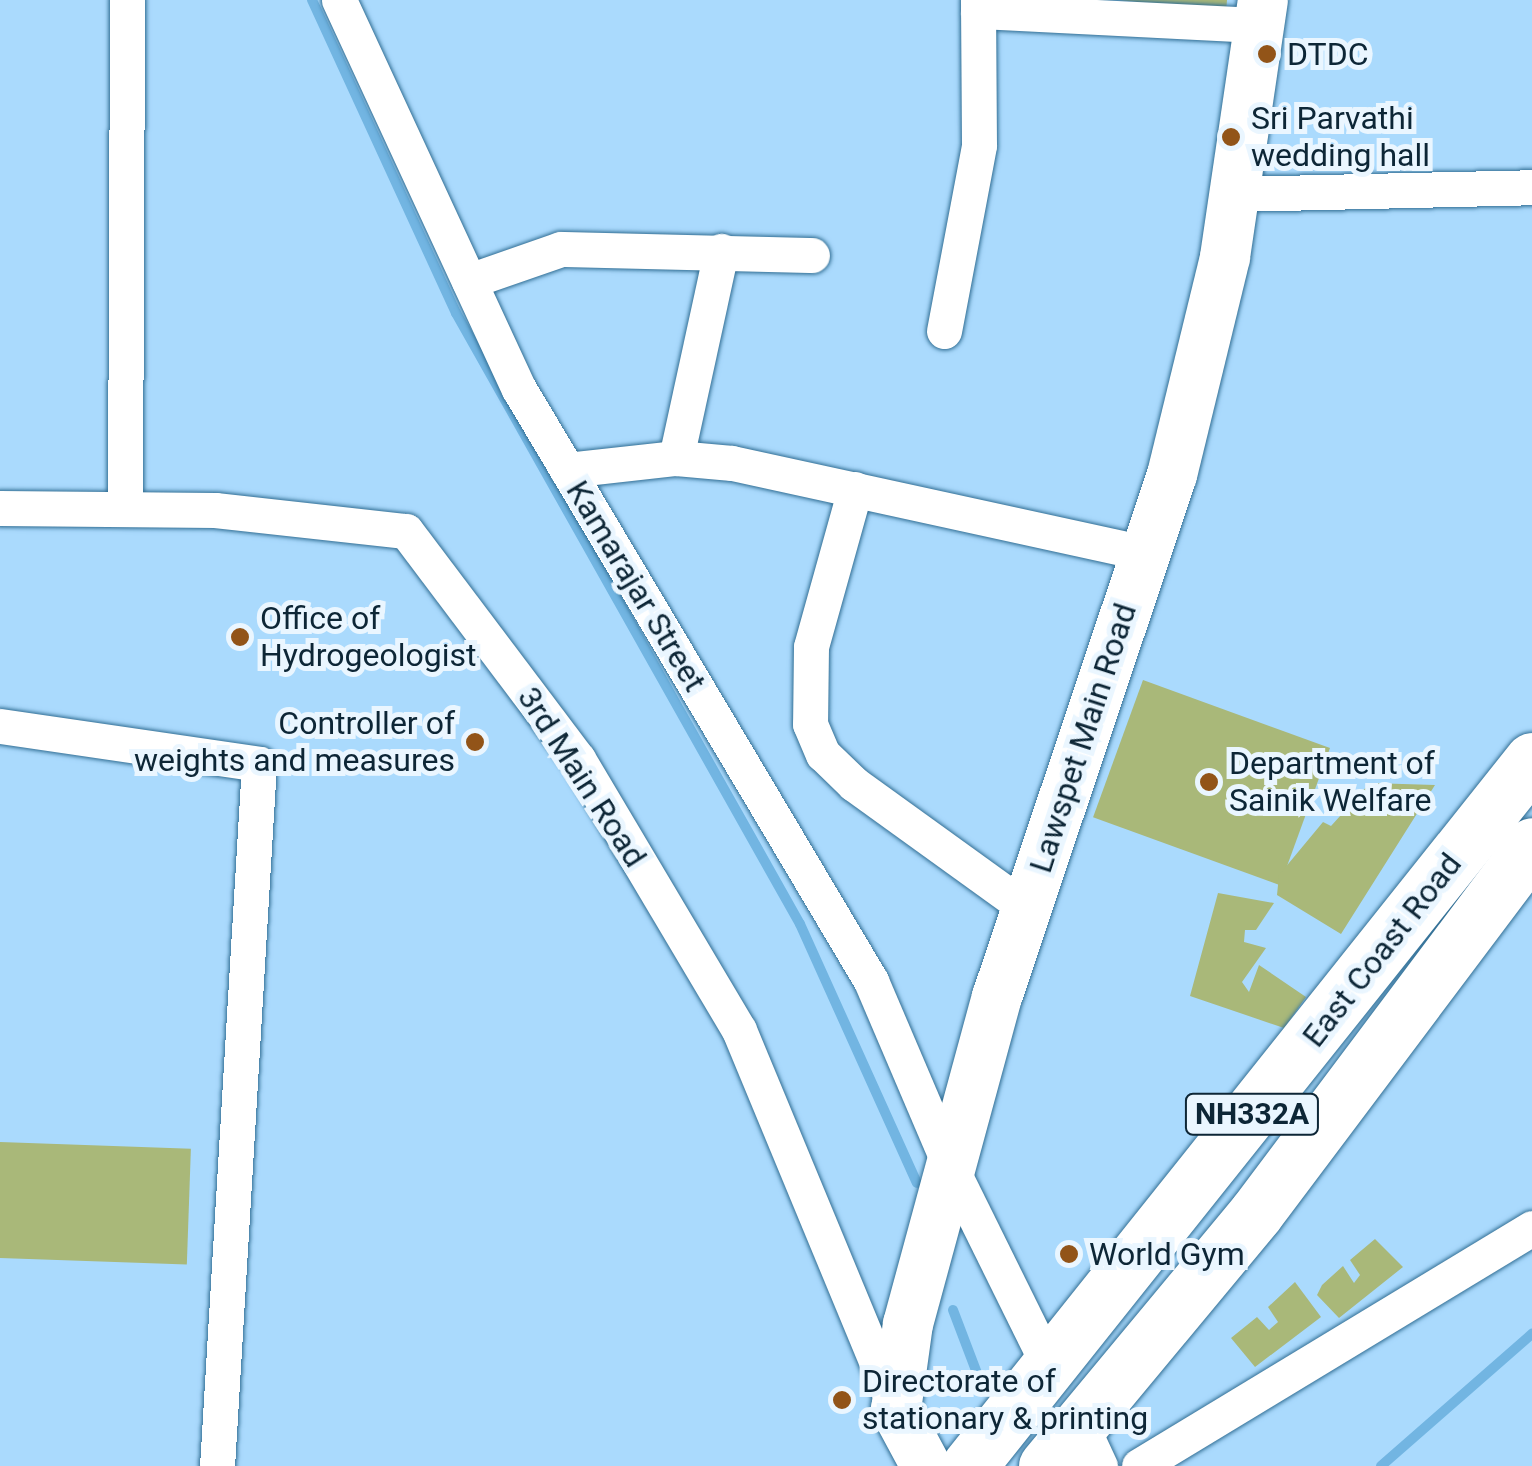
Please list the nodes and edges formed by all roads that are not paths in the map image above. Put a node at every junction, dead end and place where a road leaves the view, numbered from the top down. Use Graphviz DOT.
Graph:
graph roads {
  1 [pos="127,0"];
  2 [pos="339,0"];
  3 [pos="978,6"];
  4 [pos="1261,13"];
  5 [pos="1532,188"];
  6 [pos="1234,194"];
  7 [pos="720,251"];
  8 [pos="812,254"];
  9 [pos="469,282"];
  10 [pos="944,331"];
  11 [pos="676,458"];
  12 [pos="567,470"];
  13 [pos="855,489"];
  14 [pos="0,508"];
  15 [pos="126,509"];
  16 [pos="1145,553"];
  17 [pos="0,726"];
  18 [pos="1532,760"];
  19 [pos="1532,845"];
  20 [pos="1026,908"];
  21 [pos="949,1164"];
  22 [pos="1532,1228"];
  23 [pos="1051,1370"];
  24 [pos="896,1410"];
  25 [pos="1091,1446"];
  26 [pos="217,1466"];
  27 [pos="926,1466"];
  28 [pos="969,1466"];
  29 [pos="1046,1466"];
  30 [pos="1139,1466"];
  1 -- 15 [label="street"];
  2 -- 9 [label="street, Kamarajar Street"];
  3 -- 4 [label="street"];
  3 -- 10 [label="street"];
  4 -- 6 [label="street, Lawspet Main Road"];
  5 -- 6 [label="street"];
  6 -- 16 [label="street, Lawspet Main Road"];
  7 -- 8 [label="street"];
  7 -- 9 [label="street"];
  7 -- 11 [label="street"];
  9 -- 12 [label="street, Kamarajar Street"];
  11 -- 12 [label="street"];
  11 -- 13 [label="street"];
  12 -- 21 [label="street, Kamarajar Street"];
  13 -- 16 [label="street"];
  13 -- 20 [label="street"];
  14 -- 15 [label="street, 3rd Main Road"];
  15 -- 24 [label="street, 3rd Main Road"];
  16 -- 20 [label="street, Lawspet Main Road"];
  17 -- 26 [label="street"];
  18 -- 23 [label="highway, East Coast Road / NH332A"];
  19 -- 25 [label="highway, East Coast Road / NH332A"];
  20 -- 21 [label="street, Lawspet Main Road"];
  21 -- 23 [label="street, Kamarajar Street"];
  21 -- 24 [label="street, Lawspet Main Road"];
  22 -- 30 [label="street"];
  23 -- 28 [label="highway, East Coast Road / NH332A"];
  24 -- 27 [label="street"];
  25 -- 29 [label="highway, East Coast Road / NH332A"];
}
